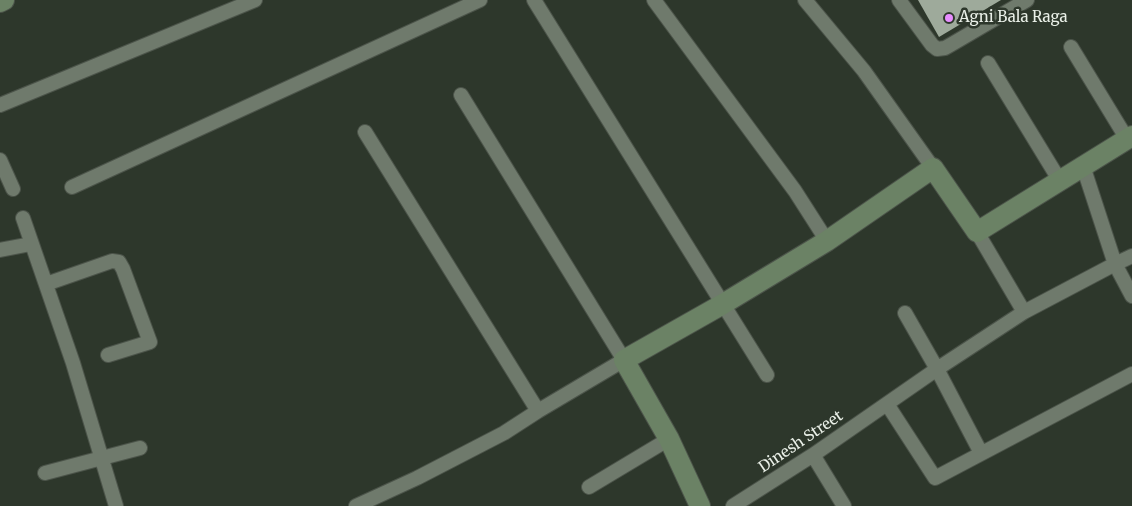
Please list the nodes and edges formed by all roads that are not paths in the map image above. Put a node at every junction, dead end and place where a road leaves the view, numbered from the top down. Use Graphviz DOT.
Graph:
graph roads {
  1 [pos="4,0"];
  2 [pos="255,0"];
  3 [pos="480,0"];
  4 [pos="534,0"];
  5 [pos="654,0"];
  6 [pos="805,0"];
  7 [pos="899,0"];
  8 [pos="1027,0"];
  9 [pos="0,2"];
  10 [pos="1071,48"];
  11 [pos="988,64"];
  12 [pos="461,95"];
  13 [pos="0,105"];
  14 [pos="366,132"];
  15 [pos="1130,137"];
  16 [pos="0,160"];
  17 [pos="1082,166"];
  18 [pos="933,168"];
  19 [pos="1060,181"];
  20 [pos="72,187"];
  21 [pos="13,189"];
  22 [pos="23,218"];
  23 [pos="977,232"];
  24 [pos="827,241"];
  25 [pos="31,244"];
  26 [pos="0,250"];
  27 [pos="1132,256"];
  28 [pos="1115,264"];
  29 [pos="46,284"];
  30 [pos="1132,296"];
  31 [pos="723,304"];
  32 [pos="1024,312"];
  33 [pos="905,313"];
  34 [pos="108,355"];
  35 [pos="624,360"];
  36 [pos="937,369"];
  37 [pos="767,374"];
  38 [pos="1132,374"];
  39 [pos="887,404"];
  40 [pos="538,410"];
  41 [pos="669,439"];
  42 [pos="140,448"];
  43 [pos="981,453"];
  44 [pos="813,455"];
  45 [pos="101,457"];
  46 [pos="45,473"];
  47 [pos="589,487"];
  48 [pos="116,506"];
  49 [pos="356,506"];
  50 [pos="700,506"];
  51 [pos="733,506"];
  52 [pos="844,506"];
  1 -- 9 [label="street"];
  2 -- 13 [label="street"];
  3 -- 20 [label="street"];
  4 -- 31 [label="street"];
  5 -- 24 [label="street"];
  6 -- 18 [label="street"];
  7 -- 8 [label="street"];
  10 -- 15 [label="street"];
  11 -- 19 [label="street"];
  12 -- 35 [label="street"];
  14 -- 40 [label="street"];
  15 -- 17 [label="street"];
  16 -- 21 [label="street"];
  17 -- 19 [label="street"];
  17 -- 28 [label="street"];
  18 -- 23 [label="street"];
  18 -- 24 [label="street"];
  19 -- 23 [label="street"];
  22 -- 25 [label="street"];
  23 -- 32 [label="street"];
  24 -- 31 [label="street"];
  25 -- 26 [label="street"];
  25 -- 29 [label="street"];
  27 -- 28 [label="street, Dinesh Street"];
  28 -- 30 [label="street"];
  28 -- 32 [label="street, Dinesh Street"];
  29 -- 34 [label="street"];
  29 -- 45 [label="street"];
  31 -- 35 [label="street"];
  31 -- 37 [label="street"];
  32 -- 36 [label="street, Dinesh Street"];
  33 -- 36 [label="street"];
  35 -- 40 [label="street"];
  35 -- 41 [label="street"];
  36 -- 39 [label="street, Dinesh Street"];
  36 -- 43 [label="street"];
  38 -- 43 [label="street"];
  39 -- 43 [label="street"];
  39 -- 44 [label="street, Dinesh Street"];
  40 -- 49 [label="street"];
  41 -- 47 [label="street"];
  41 -- 50 [label="street"];
  42 -- 45 [label="street"];
  44 -- 51 [label="street, Dinesh Street"];
  44 -- 52 [label="street"];
  45 -- 46 [label="street"];
  45 -- 48 [label="street"];
}
